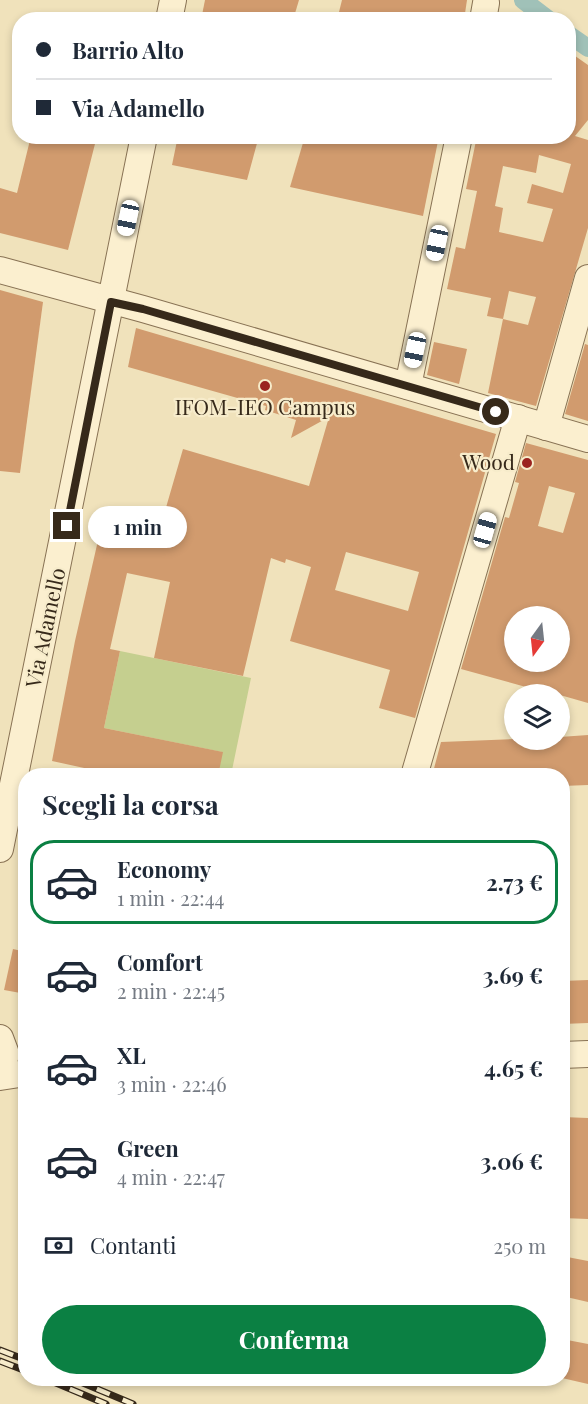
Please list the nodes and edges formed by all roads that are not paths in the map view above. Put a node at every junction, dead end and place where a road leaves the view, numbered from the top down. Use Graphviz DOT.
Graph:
graph roads {
  1 [pos="142,144"];
  2 [pos="457,144"];
  3 [pos="0,270"];
  4 [pos="588,278"];
  5 [pos="111,302"];
  6 [pos="408,386"];
  7 [pos="518,418"];
  8 [pos="546,427"];
  9 [pos="588,439"];
  10 [pos="416,768"];
  11 [pos="0,849"];
  12 [pos="588,1054"];
  13 [pos="570,1055"];
  1 -- 5 [label="street, Via Adamello"];
  2 -- 6 [label="street"];
  3 -- 5 [label="street"];
  4 -- 8 [label="street"];
  5 -- 6 [label="street"];
  5 -- 11 [label="street, Via Adamello"];
  6 -- 7 [label="street"];
  7 -- 8 [label="street"];
  7 -- 10 [label="street"];
  8 -- 9 [label="street"];
  12 -- 13 [label="street"];
}
